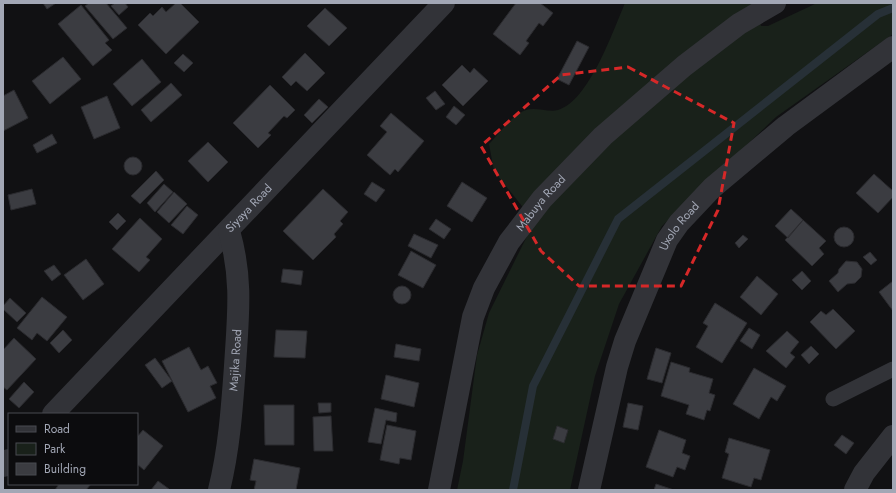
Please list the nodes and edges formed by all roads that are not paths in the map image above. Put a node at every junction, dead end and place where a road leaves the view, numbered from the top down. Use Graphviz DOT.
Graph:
graph roads {
  1 [pos="444,3"];
  2 [pos="775,3"];
  3 [pos="893,47"];
  4 [pos="229,231"];
  5 [pos="893,369"];
  6 [pos="833,399"];
  7 [pos="54,413"];
  8 [pos="893,436"];
  9 [pos="219,490"];
  10 [pos="439,490"];
  11 [pos="589,490"];
  12 [pos="855,490"];
  1 -- 4 [label="street, Siyaya Road"];
  2 -- 10 [label="street, Mabuya Road"];
  3 -- 11 [label="street, Uxolo Road"];
  4 -- 7 [label="street, Siyaya Road"];
  4 -- 9 [label="street, Majika Road"];
  5 -- 6 [label="lane"];
  8 -- 12 [label="street"];
}
